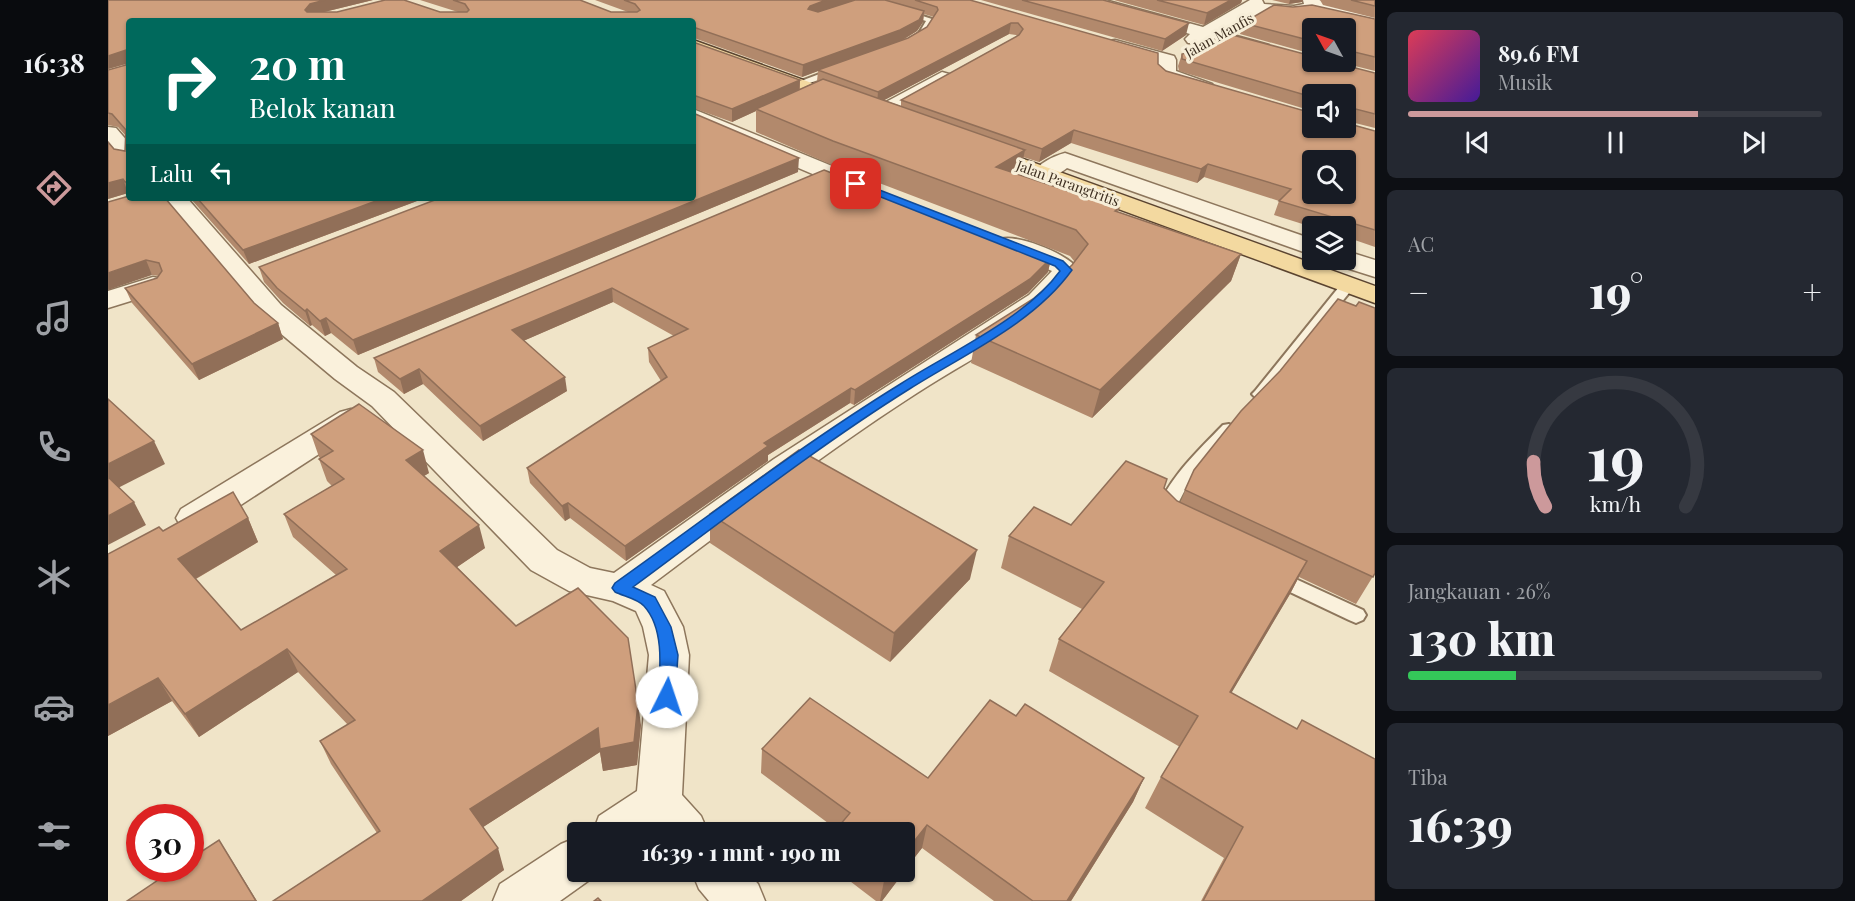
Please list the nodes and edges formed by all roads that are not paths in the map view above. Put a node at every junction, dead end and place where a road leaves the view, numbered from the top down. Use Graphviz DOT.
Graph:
graph roads {
  1 [pos="1086,0"];
  2 [pos="1257,4"];
  3 [pos="1311,4"];
  4 [pos="896,8"];
  5 [pos="1375,18"];
  6 [pos="1375,25"];
  7 [pos="1211,34"];
  8 [pos="1099,40"];
  9 [pos="696,46"];
  10 [pos="903,46"];
  11 [pos="1280,53"];
  12 [pos="1167,60"];
  13 [pos="850,65"];
  14 [pos="960,68"];
  15 [pos="798,84"];
  16 [pos="821,92"];
  17 [pos="1227,94"];
  18 [pos="791,106"];
  19 [pos="878,114"];
  20 [pos="696,116"];
  21 [pos="762,119"];
  22 [pos="900,122"];
  23 [pos="732,132"];
  24 [pos="108,133"];
  25 [pos="955,142"];
  26 [pos="126,151"];
  27 [pos="823,172"];
  28 [pos="1043,174"];
  29 [pos="791,185"];
  30 [pos="884,195"];
  31 [pos="177,201"];
  32 [pos="982,233"];
  33 [pos="1302,243"];
  34 [pos="1356,262"];
  35 [pos="1375,269"];
  36 [pos="153,285"];
  37 [pos="1348,285"];
  38 [pos="1375,295"];
  39 [pos="108,300"];
  40 [pos="383,399"];
  41 [pos="1250,405"];
  42 [pos="1237,420"];
  43 [pos="1171,526"];
  44 [pos="164,535"];
  45 [pos="1265,572"];
  46 [pos="620,588"];
  47 [pos="1356,615"];
  48 [pos="672,817"];
  49 [pos="653,822"];
  50 [pos="567,868"];
  51 [pos="724,882"];
  52 [pos="518,901"];
  53 [pos="740,901"];
  1 -- 7 [label="street"];
  2 -- 3 [label="street"];
  2 -- 7 [label="street, Jalan Manfis"];
  3 -- 5 [label="street"];
  3 -- 6 [label="street"];
  4 -- 10 [label="lane"];
  7 -- 11 [label="street"];
  7 -- 12 [label="street, Jalan Manfis"];
  8 -- 12 [label="street"];
  9 -- 15 [label="main road"];
  12 -- 17 [label="street"];
  13 -- 15 [label="lane"];
  14 -- 19 [label="street"];
  15 -- 16 [label="main road"];
  16 -- 18 [label="street"];
  16 -- 19 [label="main road"];
  19 -- 22 [label="main road"];
  20 -- 23 [label="street"];
  21 -- 23 [label="street"];
  23 -- 27 [label="street"];
  24 -- 26 [label="street"];
  25 -- 28 [label="main road, Jalan Parangtritis"];
  27 -- 29 [label="street"];
  27 -- 30 [label="street"];
  28 -- 33 [label="street"];
  28 -- 37 [label="main road, Jalan Parangtritis"];
  31 -- 40 [label="street"];
  32 -- 46 [label="street"];
  34 -- 35 [label="street"];
  36 -- 39 [label="street"];
  37 -- 38 [label="main road, Jalan Parangtritis"];
  37 -- 41 [label="lane"];
  40 -- 44 [label="street"];
  40 -- 46 [label="street"];
  42 -- 43 [label="lane"];
  45 -- 47 [label="lane"];
  46 -- 48 [label="street"];
  48 -- 49 [label="street"];
  50 -- 52 [label="street"];
  51 -- 53 [label="street"];
}
